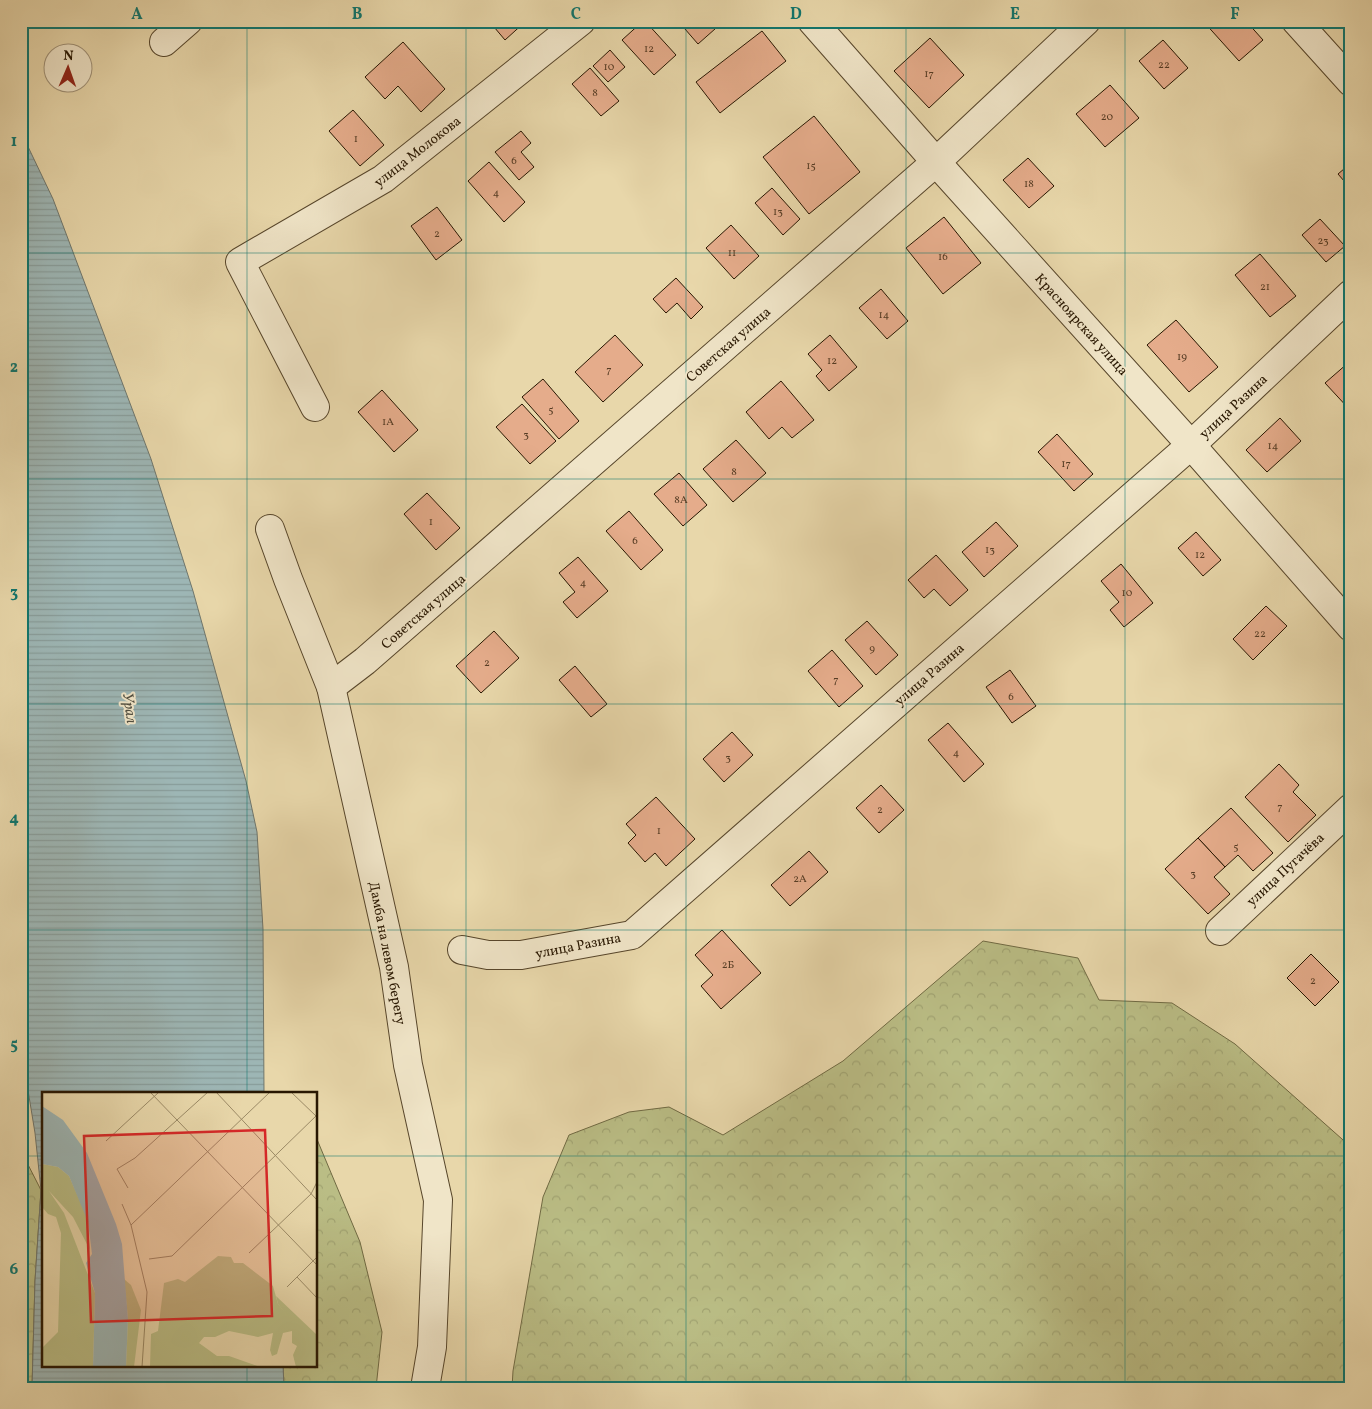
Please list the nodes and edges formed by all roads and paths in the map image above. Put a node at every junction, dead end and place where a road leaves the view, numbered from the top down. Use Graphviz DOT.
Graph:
graph roads {
  1 [pos="188,21"];
  2 [pos="581,21"];
  3 [pos="812,21"];
  4 [pos="1086,21"];
  5 [pos="1296,21"];
  6 [pos="164,42"];
  7 [pos="1351,82"];
  8 [pos="936,162"];
  9 [pos="1351,294"];
  10 [pos="315,407"];
  11 [pos="1191,445"];
  12 [pos="270,529"];
  13 [pos="1351,627"];
  14 [pos="331,687"];
  15 [pos="1351,808"];
  16 [pos="1220,930"];
  17 [pos="462,950"];
  18 [pos="425,1388"];
  1 -- 6 [label="street"];
  2 -- 10 [label="street, улица Молокова"];
  3 -- 8 [label="street, Красноярская улица"];
  4 -- 8 [label="street, Советская улица"];
  5 -- 7 [label="street"];
  8 -- 11 [label="street, Красноярская улица"];
  8 -- 14 [label="street, Советская улица"];
  9 -- 11 [label="street, улица Разина"];
  11 -- 13 [label="street, Красноярская улица"];
  11 -- 17 [label="street, улица Разина"];
  12 -- 14 [label="street, Дамба на левом берегу"];
  14 -- 18 [label="street, Дамба на левом берегу"];
  15 -- 16 [label="street, улица Пугачёва"];
}
